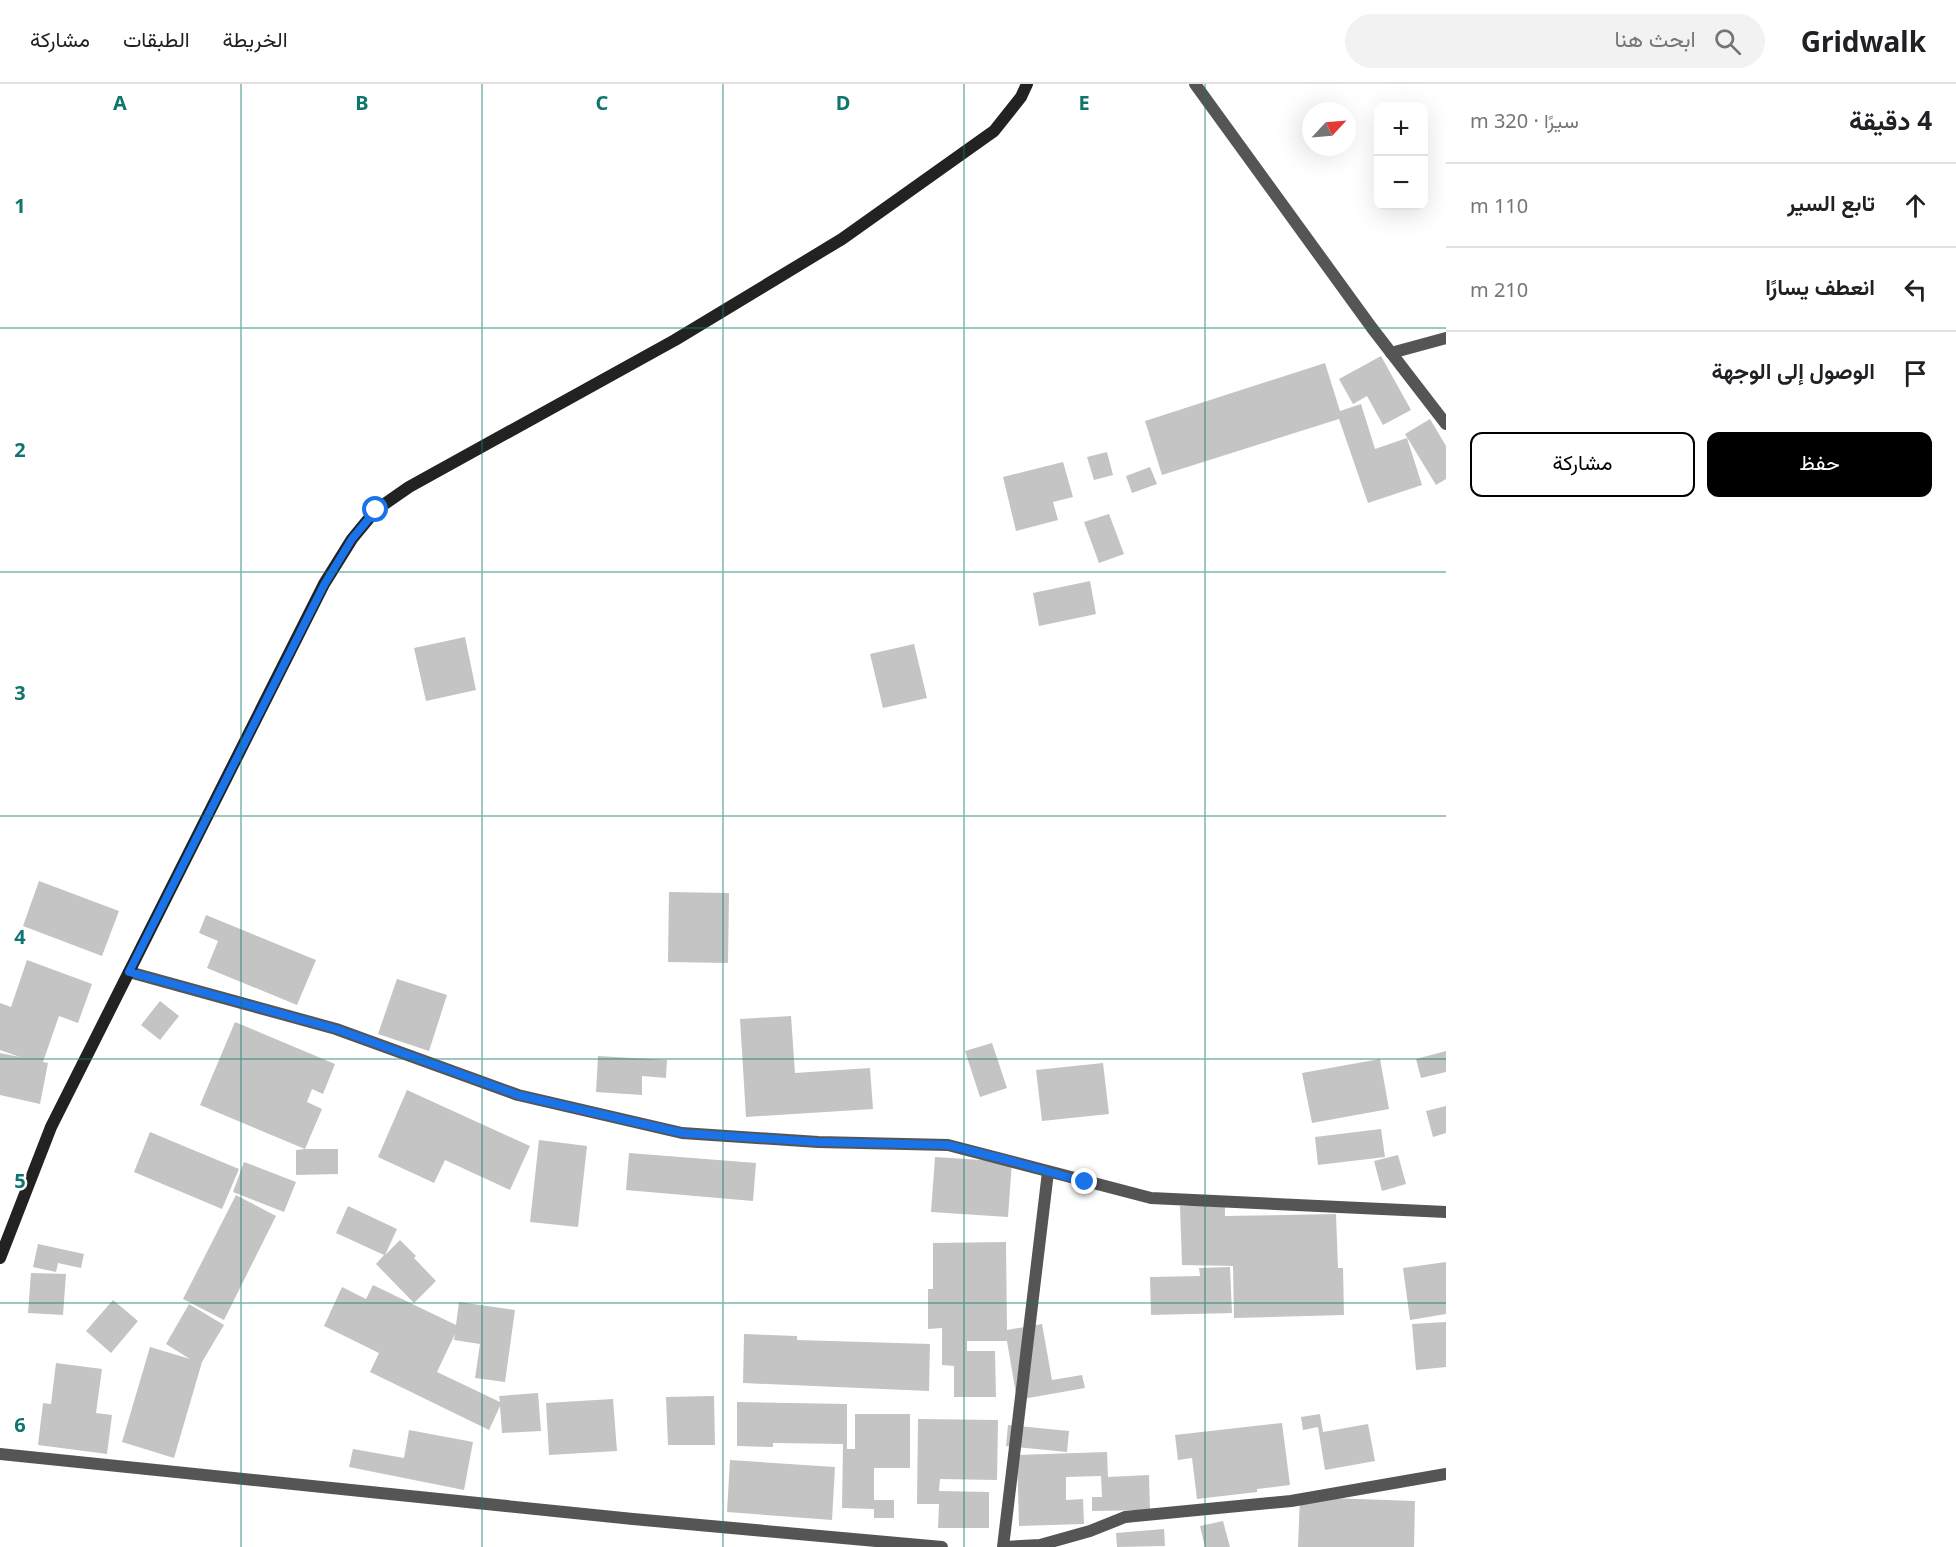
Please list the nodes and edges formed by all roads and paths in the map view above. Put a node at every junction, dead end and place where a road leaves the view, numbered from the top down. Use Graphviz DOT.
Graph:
graph roads {
  1 [pos="1027,84"];
  2 [pos="1195,84"];
  3 [pos="1446,338"];
  4 [pos="1391,353"];
  5 [pos="1446,424"];
  6 [pos="129,972"];
  7 [pos="1048,1172"];
  8 [pos="1446,1212"];
  9 [pos="0,1258"];
  10 [pos="0,1454"];
  11 [pos="1446,1474"];
  12 [pos="942,1547"];
  13 [pos="1004,1547"];
  1 -- 6 [label="main road"];
  2 -- 4 [label="street"];
  3 -- 4 [label="street"];
  4 -- 5 [label="street"];
  6 -- 7 [label="street"];
  6 -- 9 [label="main road"];
  7 -- 8 [label="street"];
  7 -- 13 [label="street"];
  10 -- 12 [label="street"];
  11 -- 13 [label="street"];
}
